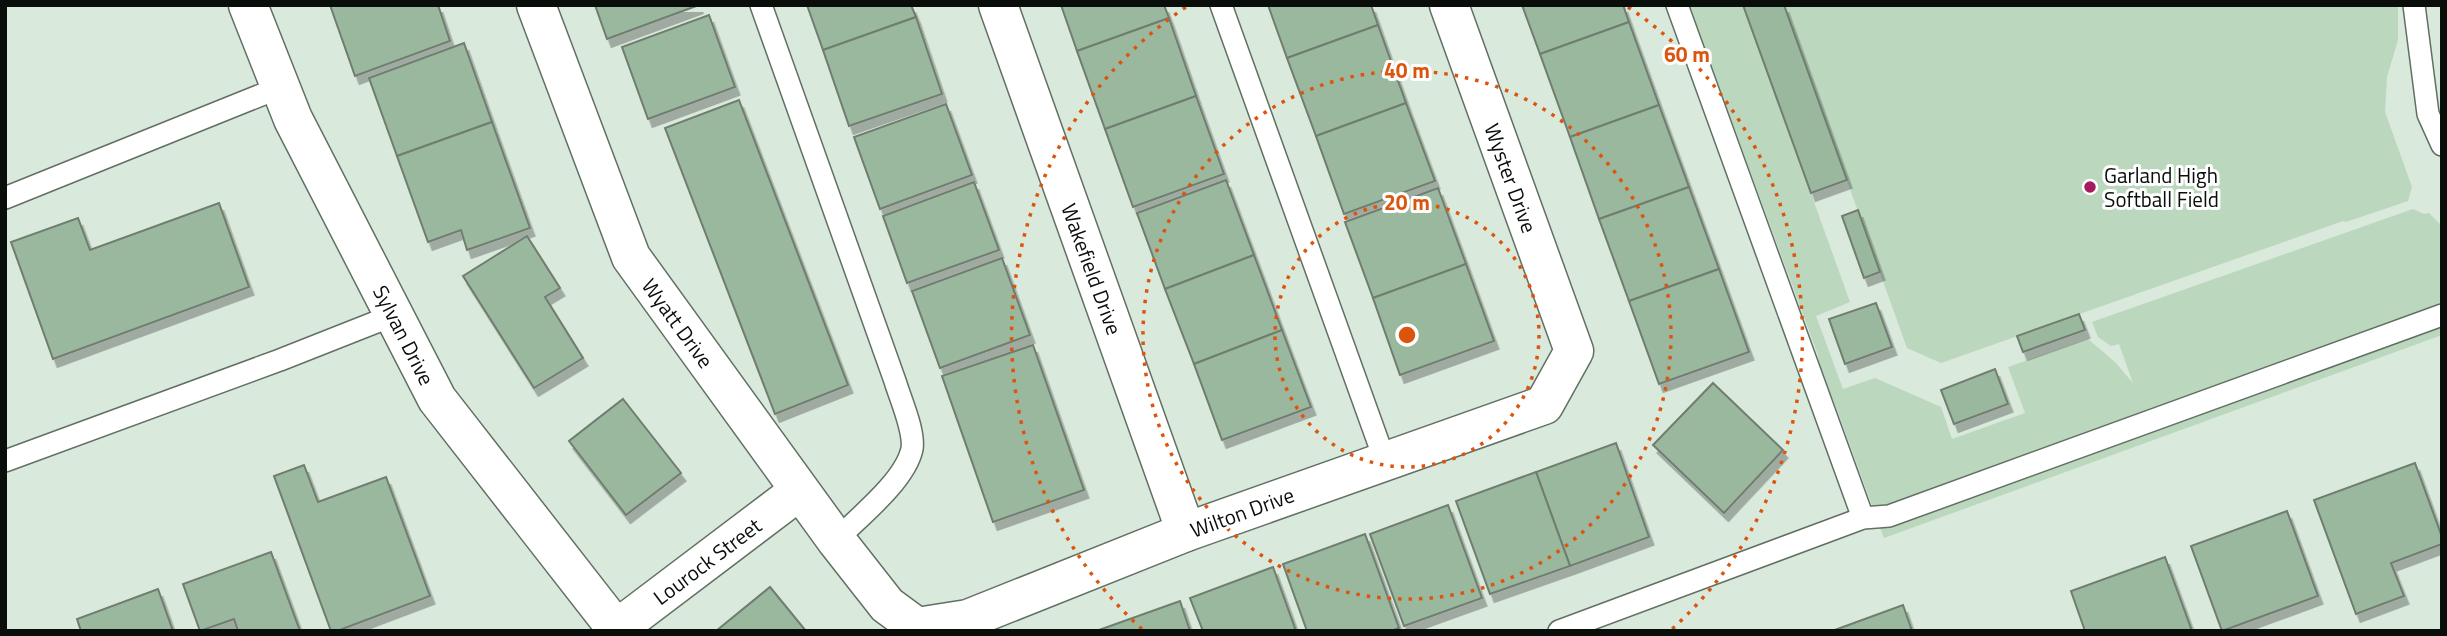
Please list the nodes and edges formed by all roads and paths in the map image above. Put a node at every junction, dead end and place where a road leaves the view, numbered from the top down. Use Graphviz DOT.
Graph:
graph roads {
  1 [pos="248,5"];
  2 [pos="536,5"];
  3 [pos="761,5"];
  4 [pos="998,5"];
  5 [pos="1221,5"];
  6 [pos="1449,5"];
  7 [pos="1677,5"];
  8 [pos="2414,5"];
  9 [pos="281,87"];
  10 [pos="2442,145"];
  11 [pos="5,198"];
  12 [pos="394,315"];
  13 [pos="2442,315"];
  14 [pos="1574,351"];
  15 [pos="5,460"];
  16 [pos="1385,461"];
  17 [pos="799,491"];
  18 [pos="1863,518"];
  19 [pos="1186,532"];
  20 [pos="836,540"];
  21 [pos="887,605"];
  22 [pos="616,630"];
  23 [pos="1559,631"];
  1 -- 9 [label="street, Sylvan Drive"];
  2 -- 17 [label="street, Wyatt Drive"];
  3 -- 20 [label="lane"];
  4 -- 19 [label="street, Wakefield Drive"];
  5 -- 16 [label="lane"];
  6 -- 14 [label="street, Wyster Drive"];
  7 -- 18 [label="lane"];
  8 -- 10 [label="lane"];
  9 -- 11 [label="lane"];
  9 -- 12 [label="street, Sylvan Drive"];
  12 -- 15 [label="lane"];
  12 -- 22 [label="street, Sylvan Drive"];
  13 -- 18 [label="lane"];
  14 -- 16 [label="street, Wilton Drive"];
  16 -- 19 [label="street, Wilton Drive"];
  17 -- 20 [label="street, Wyatt Drive"];
  17 -- 22 [label="street, Lourock Street"];
  18 -- 23 [label="lane"];
  19 -- 21 [label="street, Wilton Drive"];
  20 -- 21 [label="street, Wyatt Drive"];
}
